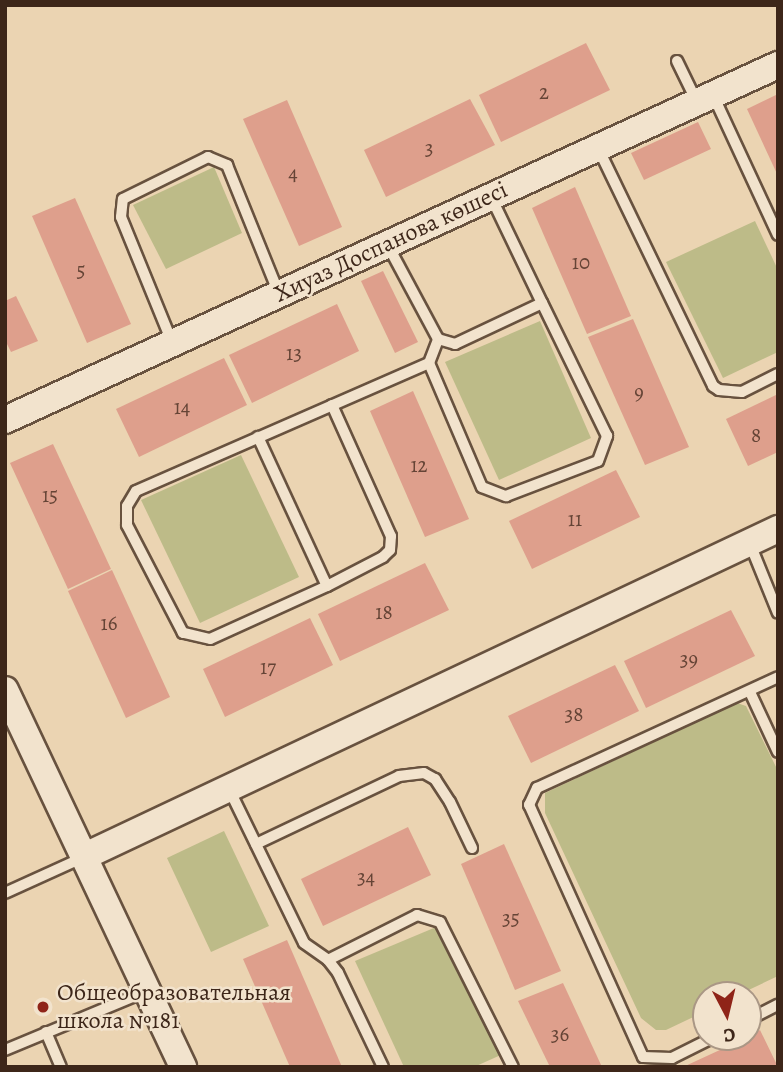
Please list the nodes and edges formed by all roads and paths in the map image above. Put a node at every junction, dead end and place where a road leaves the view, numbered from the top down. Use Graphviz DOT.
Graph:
graph roads {
  1 [pos="677,61"];
  2 [pos="778,65"];
  3 [pos="705,98"];
  4 [pos="598,148"];
  5 [pos="491,197"];
  6 [pos="778,235"];
  7 [pos="387,244"];
  8 [pos="279,294"];
  9 [pos="542,303"];
  10 [pos="438,339"];
  11 [pos="172,343"];
  12 [pos="429,363"];
  13 [pos="778,374"];
  14 [pos="332,405"];
  15 [pos="5,420"];
  16 [pos="258,437"];
  17 [pos="778,529"];
  18 [pos="749,541"];
  19 [pos="772,583"];
  20 [pos="327,586"];
  21 [pos="778,613"];
  22 [pos="778,677"];
  23 [pos="5,690"];
  24 [pos="750,692"];
  25 [pos="777,748"];
  26 [pos="228,787"];
  27 [pos="256,844"];
  28 [pos="472,848"];
  29 [pos="83,857"];
  30 [pos="5,893"];
  31 [pos="328,960"];
  32 [pos="147,991"];
  33 [pos="778,1005"];
  34 [pos="762,1013"];
  35 [pos="46,1032"];
  36 [pos="692,1048"];
  37 [pos="5,1050"];
  38 [pos="61,1067"];
  39 [pos="183,1067"];
  40 [pos="383,1067"];
  41 [pos="513,1067"];
  1 -- 3 [label="lane"];
  2 -- 3 [label="street, Хиуаз Доспанова көшесі"];
  3 -- 4 [label="street, Хиуаз Доспанова көшесі"];
  3 -- 6 [label="lane"];
  4 -- 5 [label="street, Хиуаз Доспанова көшесі"];
  4 -- 13 [label="lane"];
  5 -- 7 [label="street, Хиуаз Доспанова көшесі"];
  5 -- 9 [label="lane"];
  7 -- 8 [label="street, Хиуаз Доспанова көшесі"];
  7 -- 10 [label="lane"];
  8 -- 11 [label="street, Хиуаз Доспанова көшесі"];
  8 -- 11 [label="lane"];
  9 -- 10 [label="lane"];
  9 -- 12 [label="lane"];
  10 -- 12 [label="lane"];
  11 -- 15 [label="street, Хиуаз Доспанова көшесі"];
  12 -- 14 [label="lane"];
  14 -- 16 [label="lane"];
  14 -- 20 [label="lane"];
  16 -- 20 [label="lane"];
  16 -- 20 [label="lane"];
  17 -- 18 [label="street"];
  18 -- 19 [label="lane"];
  18 -- 26 [label="street"];
  19 -- 21 [label="lane"];
  22 -- 24 [label="lane"];
  23 -- 29 [label="street"];
  24 -- 25 [label="lane"];
  24 -- 36 [label="lane"];
  26 -- 27 [label="lane"];
  26 -- 29 [label="street"];
  27 -- 28 [label="lane"];
  27 -- 31 [label="lane"];
  29 -- 30 [label="lane"];
  29 -- 32 [label="street"];
  31 -- 40 [label="lane"];
  31 -- 41 [label="lane"];
  32 -- 35 [label="lane"];
  32 -- 39 [label="street"];
  33 -- 34 [label="lane"];
  35 -- 37 [label="lane"];
  35 -- 38 [label="lane"];
}
